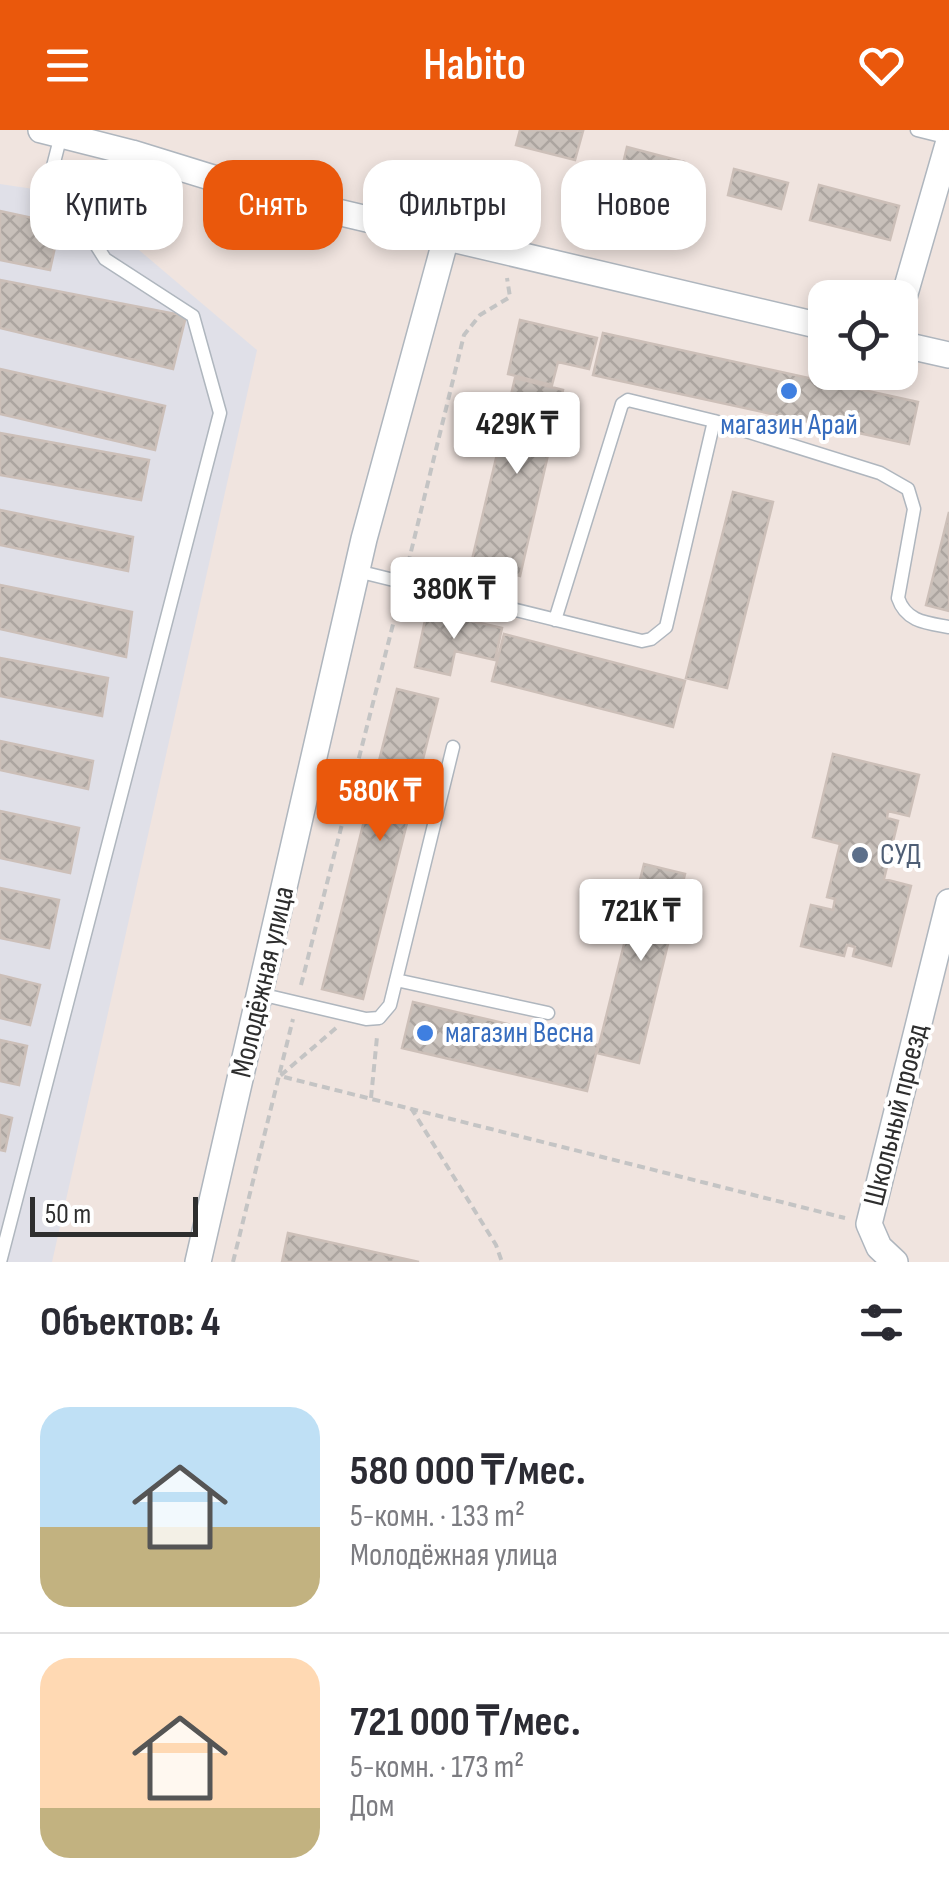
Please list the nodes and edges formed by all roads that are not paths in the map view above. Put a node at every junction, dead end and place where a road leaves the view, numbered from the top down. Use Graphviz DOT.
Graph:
graph roads {
  1 [pos="916,130"];
  2 [pos="51,132"];
  3 [pos="949,139"];
  4 [pos="134,141"];
  5 [pos="363,218"];
  6 [pos="443,250"];
  7 [pos="498,250"];
  8 [pos="909,280"];
  9 [pos="808,323"];
  10 [pos="918,348"];
  11 [pos="949,356"];
  12 [pos="714,421"];
  13 [pos="356,571"];
  14 [pos="555,620"];
  15 [pos="949,627"];
  16 [pos="453,747"];
  17 [pos="949,902"];
  18 [pos="396,980"];
  19 [pos="260,994"];
  20 [pos="548,1013"];
  21 [pos="1,1256"];
  22 [pos="198,1262"];
  23 [pos="895,1262"];
  1 -- 3 [label="lane"];
  2 -- 4 [label="street"];
  2 -- 21 [label="lane"];
  3 -- 8 [label="street"];
  4 -- 5 [label="street"];
  6 -- 13 [label="street, Молодёжная улица"];
  7 -- 9 [label="street"];
  10 -- 11 [label="street"];
  12 -- 14 [label="lane"];
  12 -- 14 [label="lane"];
  12 -- 15 [label="lane"];
  13 -- 14 [label="lane"];
  13 -- 19 [label="street, Молодёжная улица"];
  16 -- 18 [label="lane"];
  17 -- 23 [label="street, Школьный проезд"];
  18 -- 19 [label="lane"];
  18 -- 20 [label="lane"];
  19 -- 22 [label="street, Молодёжная улица"];
}
